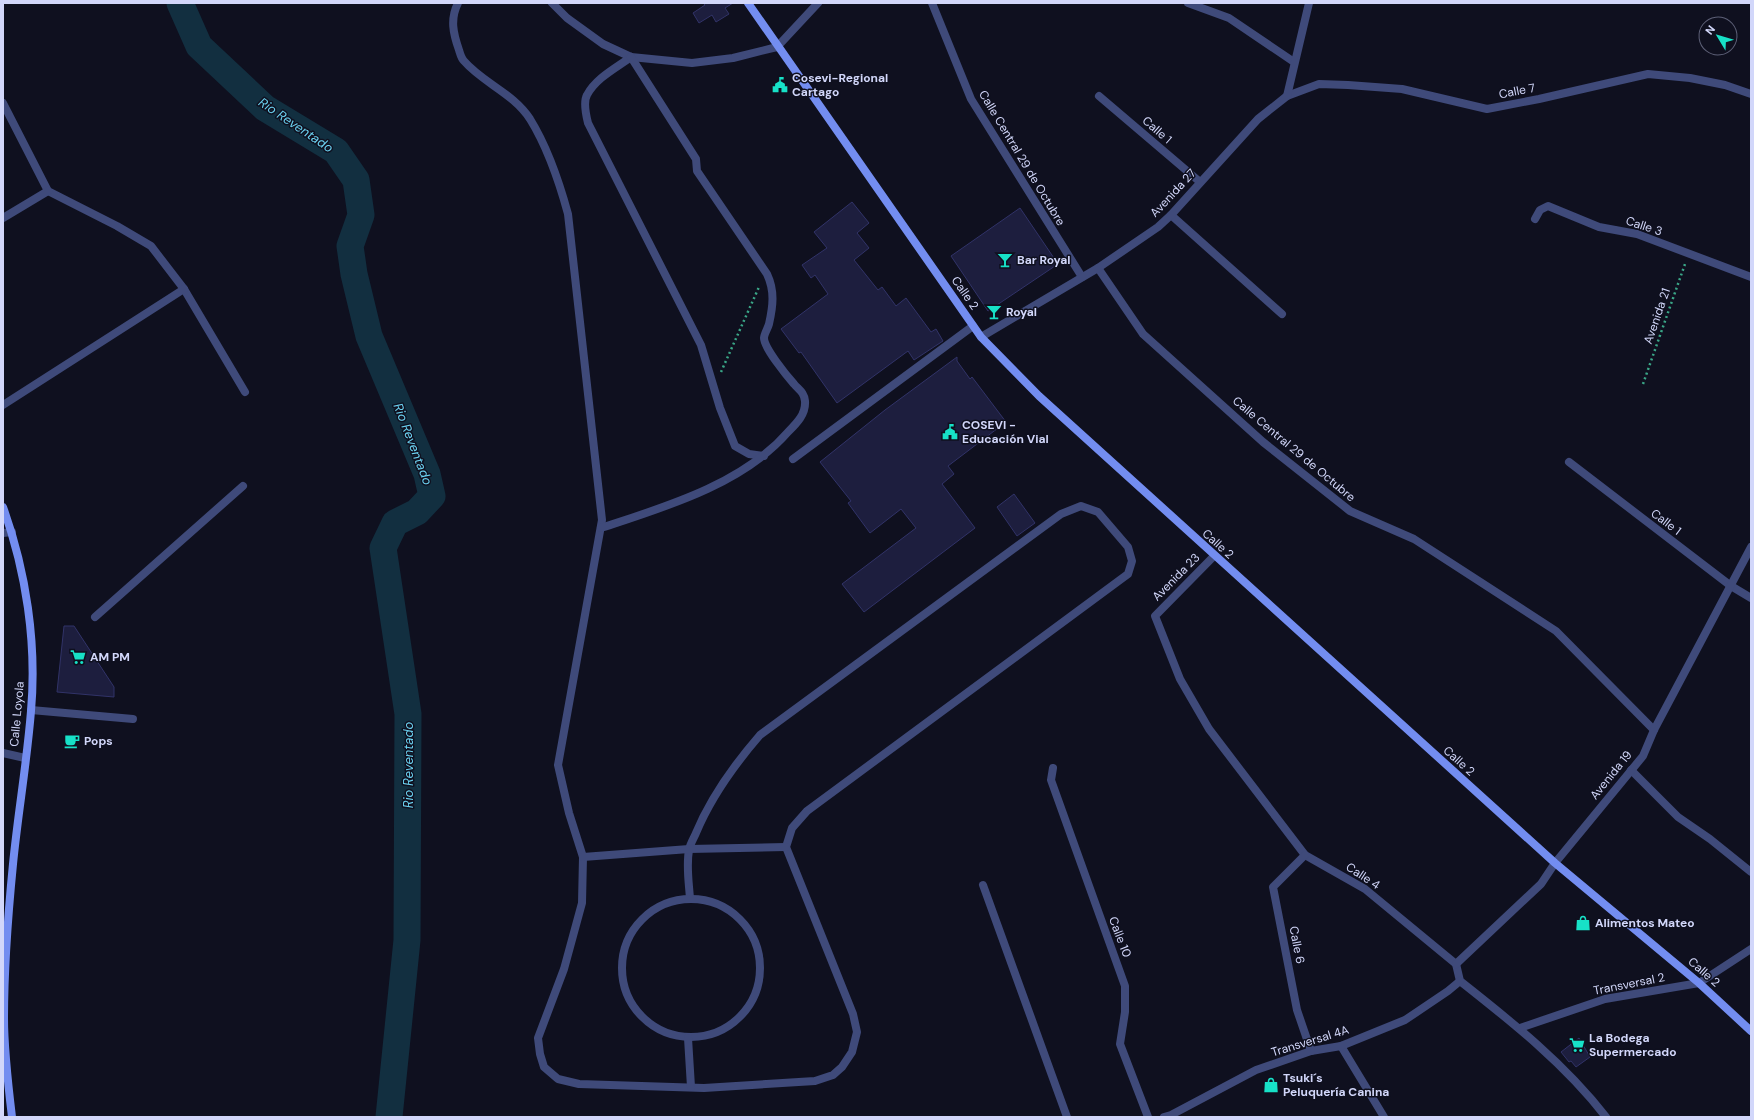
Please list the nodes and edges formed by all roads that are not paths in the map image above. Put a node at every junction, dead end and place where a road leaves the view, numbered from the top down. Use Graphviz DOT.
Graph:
graph roads {
  1 [pos="458,3"];
  2 [pos="552,3"];
  3 [pos="748,3"];
  4 [pos="818,3"];
  5 [pos="932,3"];
  6 [pos="1188,3"];
  7 [pos="1309,3"];
  8 [pos="777,47"];
  9 [pos="630,57"];
  10 [pos="1294,62"];
  11 [pos="1751,94"];
  12 [pos="1099,96"];
  13 [pos="1287,96"];
  14 [pos="3,103"];
  15 [pos="1200,182"];
  16 [pos="48,191"];
  17 [pos="1171,215"];
  18 [pos="3,218"];
  19 [pos="1535,219"];
  20 [pos="1098,268"];
  21 [pos="1082,277"];
  22 [pos="1751,277"];
  23 [pos="184,289"];
  24 [pos="1282,314"];
  25 [pos="973,326"];
  26 [pos="981,337"];
  27 [pos="245,392"];
  28 [pos="3,405"];
  29 [pos="765,456"];
  30 [pos="793,459"];
  31 [pos="1569,462"];
  32 [pos="243,486"];
  33 [pos="3,507"];
  34 [pos="601,528"];
  35 [pos="12,532"];
  36 [pos="3,533"];
  37 [pos="1751,547"];
  38 [pos="1214,556"];
  39 [pos="1731,586"];
  40 [pos="1751,598"];
  41 [pos="95,616"];
  42 [pos="1155,616"];
  43 [pos="31,710"];
  44 [pos="133,719"];
  45 [pos="1654,730"];
  46 [pos="3,752"];
  47 [pos="25,758"];
  48 [pos="1053,768"];
  49 [pos="1631,770"];
  50 [pos="786,847"];
  51 [pos="689,850"];
  52 [pos="1305,855"];
  53 [pos="583,857"];
  54 [pos="1555,863"];
  55 [pos="1751,872"];
  56 [pos="983,885"];
  57 [pos="690,899"];
  58 [pos="5,931"];
  59 [pos="1751,949"];
  60 [pos="1456,964"];
  61 [pos="1460,981"];
  62 [pos="1699,983"];
  63 [pos="1520,1028"];
  64 [pos="1751,1030"];
  65 [pos="688,1038"];
  66 [pos="1341,1046"];
  67 [pos="1310,1051"];
  68 [pos="5,1068"];
  69 [pos="690,1087"];
  70 [pos="12,1117"];
  71 [pos="1067,1117"];
  72 [pos="1148,1117"];
  73 [pos="1164,1117"];
  74 [pos="1384,1117"];
  75 [pos="1606,1117"];
  1 -- 34 [label="street"];
  2 -- 9 [label="street"];
  3 -- 8 [label="street, Calle 2"];
  4 -- 8 [label="street"];
  5 -- 21 [label="street, Calle Central 29 de Octubre"];
  6 -- 10 [label="street"];
  7 -- 10 [label="street"];
  8 -- 9 [label="street"];
  8 -- 25 [label="street, Calle 2"];
  9 -- 29 [label="street"];
  9 -- 29 [label="street"];
  10 -- 13 [label="street"];
  11 -- 13 [label="street, Calle 7"];
  12 -- 15 [label="street, Calle 1"];
  13 -- 15 [label="street, Avenida 27"];
  14 -- 16 [label="street"];
  15 -- 17 [label="street, Avenida 27"];
  16 -- 18 [label="street"];
  16 -- 23 [label="street"];
  17 -- 20 [label="street, Avenida 27"];
  17 -- 24 [label="street"];
  19 -- 22 [label="street, Calle 3"];
  20 -- 21 [label="street, Avenida 27"];
  20 -- 45 [label="street, Calle Central 29 de Octubre"];
  21 -- 26 [label="street, Avenida 27"];
  23 -- 27 [label="street"];
  23 -- 28 [label="street"];
  25 -- 26 [label="street, Calle 2"];
  25 -- 30 [label="street"];
  26 -- 38 [label="street, Calle 2"];
  29 -- 34 [label="street"];
  31 -- 39 [label="street, Calle 1"];
  32 -- 41 [label="street"];
  33 -- 35 [label="street, Calle Loyola"];
  34 -- 53 [label="street"];
  35 -- 36 [label="street"];
  35 -- 43 [label="street, Calle Loyola"];
  37 -- 39 [label="street, Avenida 19"];
  38 -- 42 [label="street, Avenida 23"];
  38 -- 54 [label="street, Calle 2"];
  39 -- 40 [label="street, Calle 1"];
  39 -- 45 [label="street, Avenida 19"];
  42 -- 52 [label="street, Calle 4"];
  43 -- 44 [label="street"];
  43 -- 47 [label="street, Calle Loyola"];
  45 -- 49 [label="street, Avenida 19"];
  46 -- 47 [label="street"];
  47 -- 58 [label="street, Calle Loyola"];
  48 -- 72 [label="street, Calle 10"];
  49 -- 54 [label="street, Avenida 19"];
  49 -- 55 [label="street"];
  50 -- 51 [label="street"];
  50 -- 51 [label="street"];
  50 -- 69 [label="street"];
  51 -- 53 [label="street"];
  51 -- 57 [label="street"];
  52 -- 60 [label="street, Calle 4"];
  52 -- 67 [label="street, Calle 6"];
  53 -- 69 [label="street"];
  54 -- 60 [label="street, Avenida 19"];
  54 -- 62 [label="street, Calle 2"];
  56 -- 71 [label="street"];
  57 -- 65 [label="street"];
  57 -- 65 [label="street"];
  58 -- 68 [label="street, Calle Loyola"];
  59 -- 62 [label="street"];
  60 -- 61 [label="street"];
  61 -- 63 [label="street"];
  61 -- 66 [label="street, Transversal 4A"];
  62 -- 63 [label="street, Transversal 2"];
  62 -- 64 [label="street, Calle 2"];
  63 -- 75 [label="street"];
  65 -- 69 [label="street"];
  66 -- 67 [label="street, Transversal 4A"];
  66 -- 74 [label="street"];
  67 -- 73 [label="street, Transversal 4A"];
  68 -- 70 [label="street, Calle Loyola"];
}
